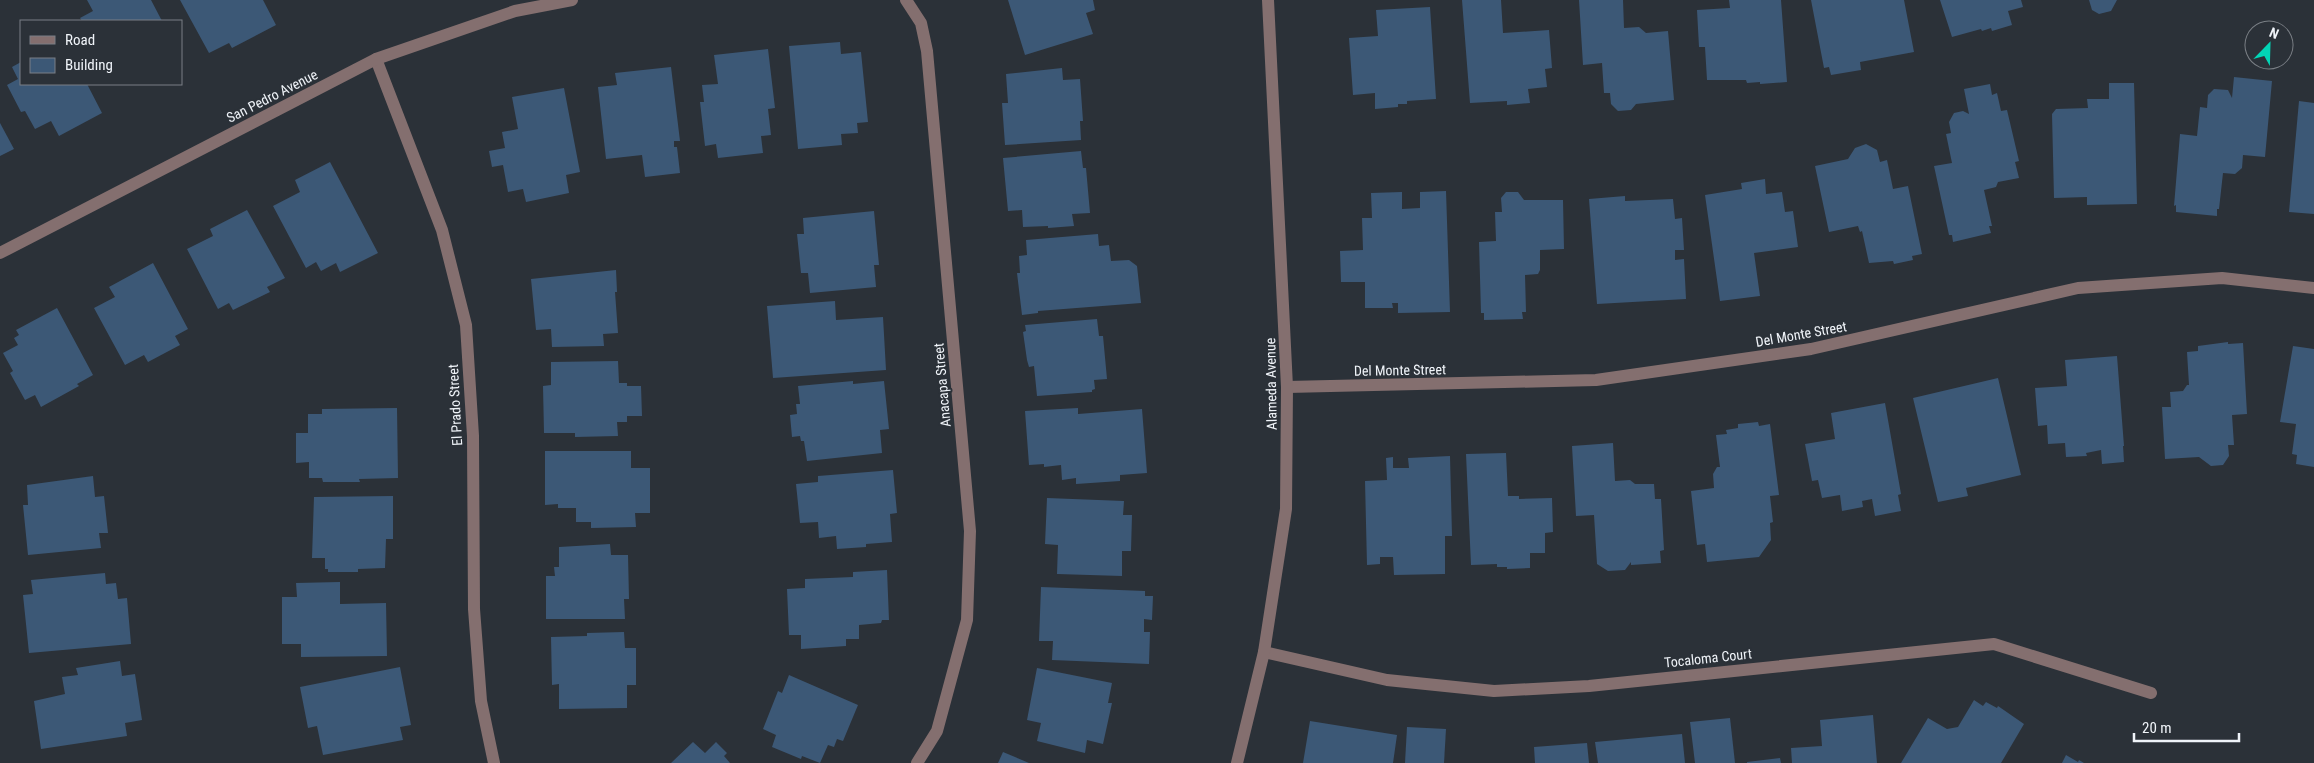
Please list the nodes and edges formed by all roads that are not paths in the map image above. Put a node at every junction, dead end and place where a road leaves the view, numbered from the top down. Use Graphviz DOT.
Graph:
graph roads {
  1 [pos="572,0"];
  2 [pos="906,0"];
  3 [pos="1268,0"];
  4 [pos="376,59"];
  5 [pos="0,253"];
  6 [pos="2314,288"];
  7 [pos="1287,387"];
  8 [pos="1264,652"];
  9 [pos="2151,693"];
  10 [pos="494,763"];
  11 [pos="917,763"];
  12 [pos="1238,763"];
  1 -- 4 [label="street, San Pedro Avenue"];
  2 -- 11 [label="street, Anacapa Street"];
  3 -- 7 [label="street, Alameda Avenue"];
  4 -- 5 [label="street, San Pedro Avenue"];
  4 -- 10 [label="street, El Prado Street"];
  6 -- 7 [label="street, Del Monte Street"];
  7 -- 8 [label="street, Alameda Avenue"];
  8 -- 9 [label="street, Tocaloma Court"];
  8 -- 12 [label="street, Alameda Avenue"];
}
